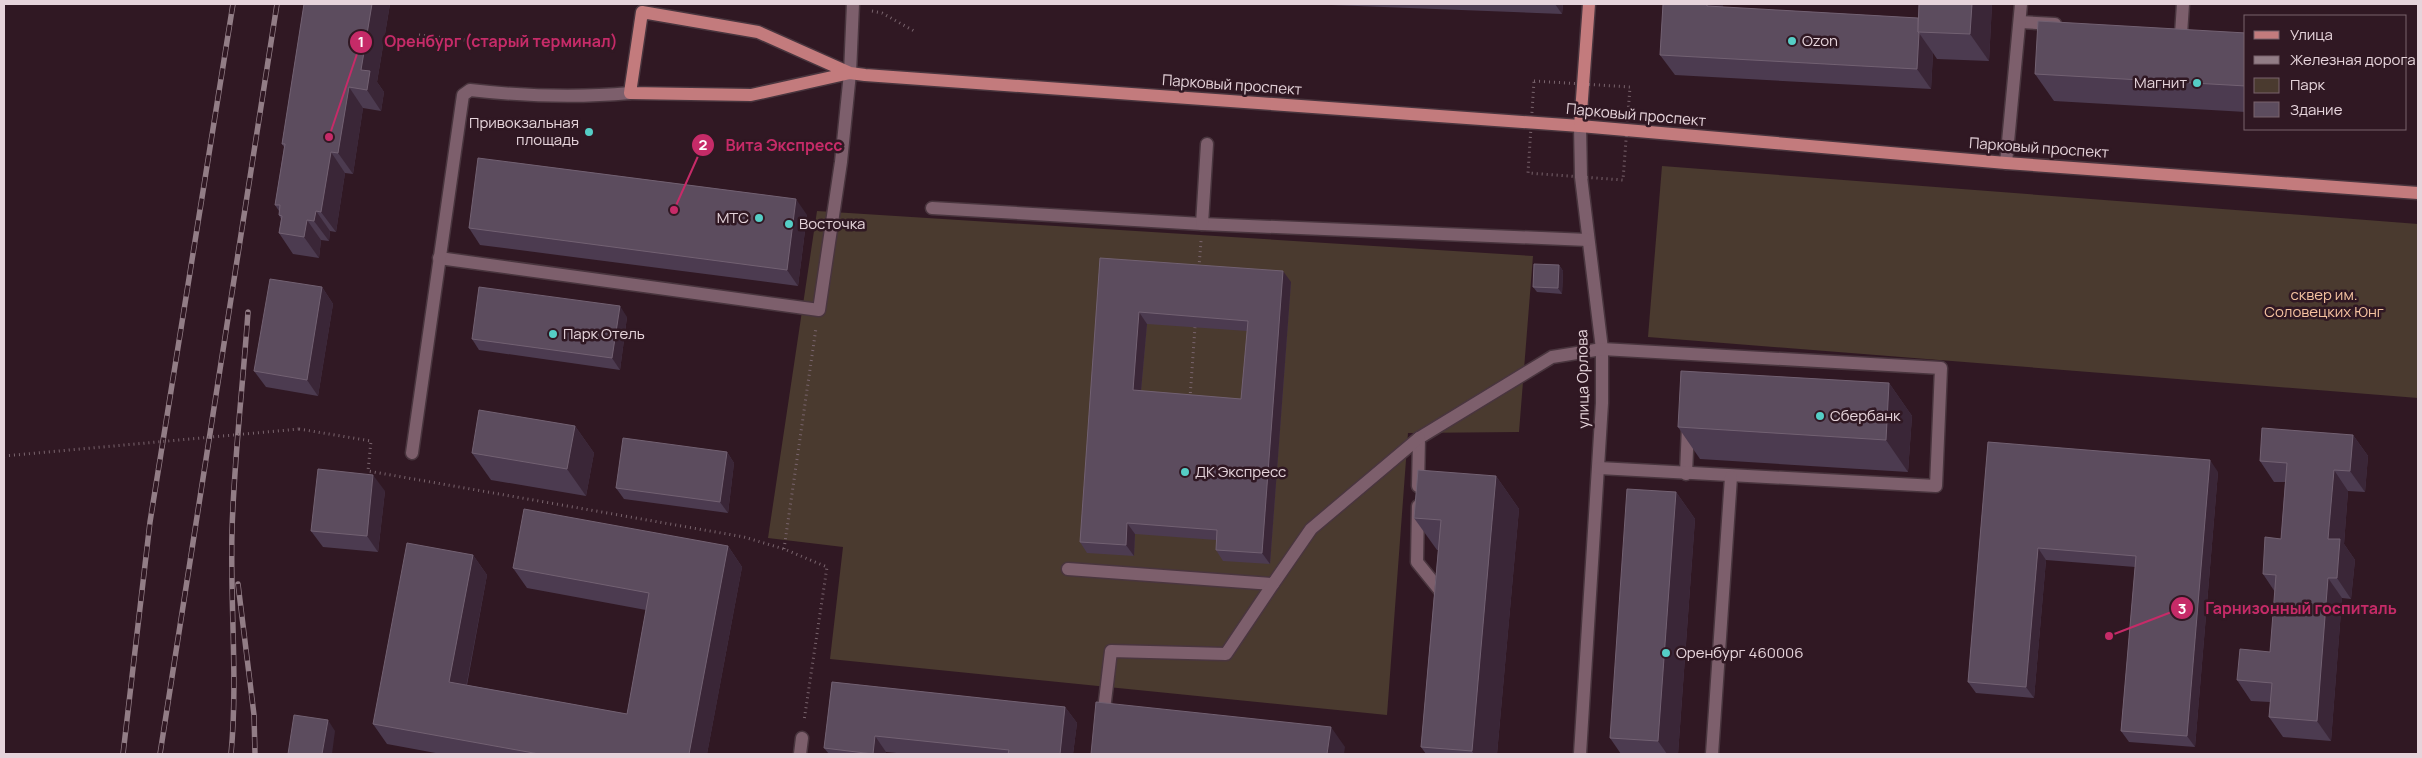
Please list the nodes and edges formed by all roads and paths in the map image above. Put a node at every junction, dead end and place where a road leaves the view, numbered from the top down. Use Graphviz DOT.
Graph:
graph roads {
  1 [pos="1589,4"];
  2 [pos="2021,4"];
  3 [pos="2183,4"];
  4 [pos="853,5"];
  5 [pos="2020,22"];
  6 [pos="2072,26"];
  7 [pos="914,31"];
  8 [pos="2181,34"];
  9 [pos="419,35"];
  10 [pos="491,43"];
  11 [pos="850,73"];
  12 [pos="630,93"];
  13 [pos="1580,126"];
  14 [pos="1206,144"];
  15 [pos="2006,162"];
  16 [pos="2418,194"];
  17 [pos="932,208"];
  18 [pos="1202,224"];
  19 [pos="1588,240"];
  20 [pos="439,258"];
  21 [pos="1199,275"];
  22 [pos="819,310"];
  23 [pos="1195,327"];
  24 [pos="1602,349"];
  25 [pos="1190,406"];
  26 [pos="1689,416"];
  27 [pos="1419,438"];
  28 [pos="412,453"];
  29 [pos="4,456"];
  30 [pos="1599,468"];
  31 [pos="1686,474"];
  32 [pos="1731,476"];
  33 [pos="784,549"];
  34 [pos="1068,569"];
  35 [pos="1273,584"];
  36 [pos="1440,612"];
  37 [pos="1101,735"];
  38 [pos="802,738"];
  39 [pos="800,754"];
  40 [pos="1580,754"];
  41 [pos="1712,754"];
  1 -- 13 [label="main road, улица Орлова"];
  2 -- 5 [label="street"];
  3 -- 8 [label="street"];
  4 -- 7 [label="path"];
  4 -- 11 [label="street"];
  5 -- 6 [label="street"];
  5 -- 15 [label="street"];
  9 -- 10 [label="path"];
  11 -- 12 [label="main road, Парковый проспект"];
  11 -- 12 [label="main road, Парковый проспект"];
  11 -- 13 [label="main road, Парковый проспект"];
  11 -- 22 [label="street"];
  12 -- 20 [label="street"];
  13 -- 15 [label="main road, Парковый проспект"];
  13 -- 19 [label="street, улица Орлова"];
  14 -- 18 [label="street"];
  15 -- 16 [label="main road, Парковый проспект"];
  17 -- 18 [label="street"];
  18 -- 19 [label="street"];
  18 -- 21 [label="path"];
  19 -- 24 [label="street, улица Орлова"];
  20 -- 22 [label="street"];
  20 -- 28 [label="street"];
  22 -- 33 [label="path"];
  23 -- 25 [label="path"];
  24 -- 27 [label="street"];
  24 -- 30 [label="street, улица Орлова"];
  24 -- 32 [label="street"];
  26 -- 31 [label="street"];
  27 -- 35 [label="street"];
  27 -- 36 [label="street"];
  29 -- 33 [label="path, bridge"];
  30 -- 31 [label="street"];
  30 -- 40 [label="street, улица Орлова"];
  31 -- 32 [label="street"];
  32 -- 41 [label="street"];
  33 -- 38 [label="path"];
  34 -- 35 [label="street"];
  35 -- 37 [label="street"];
  38 -- 39 [label="street"];
}
